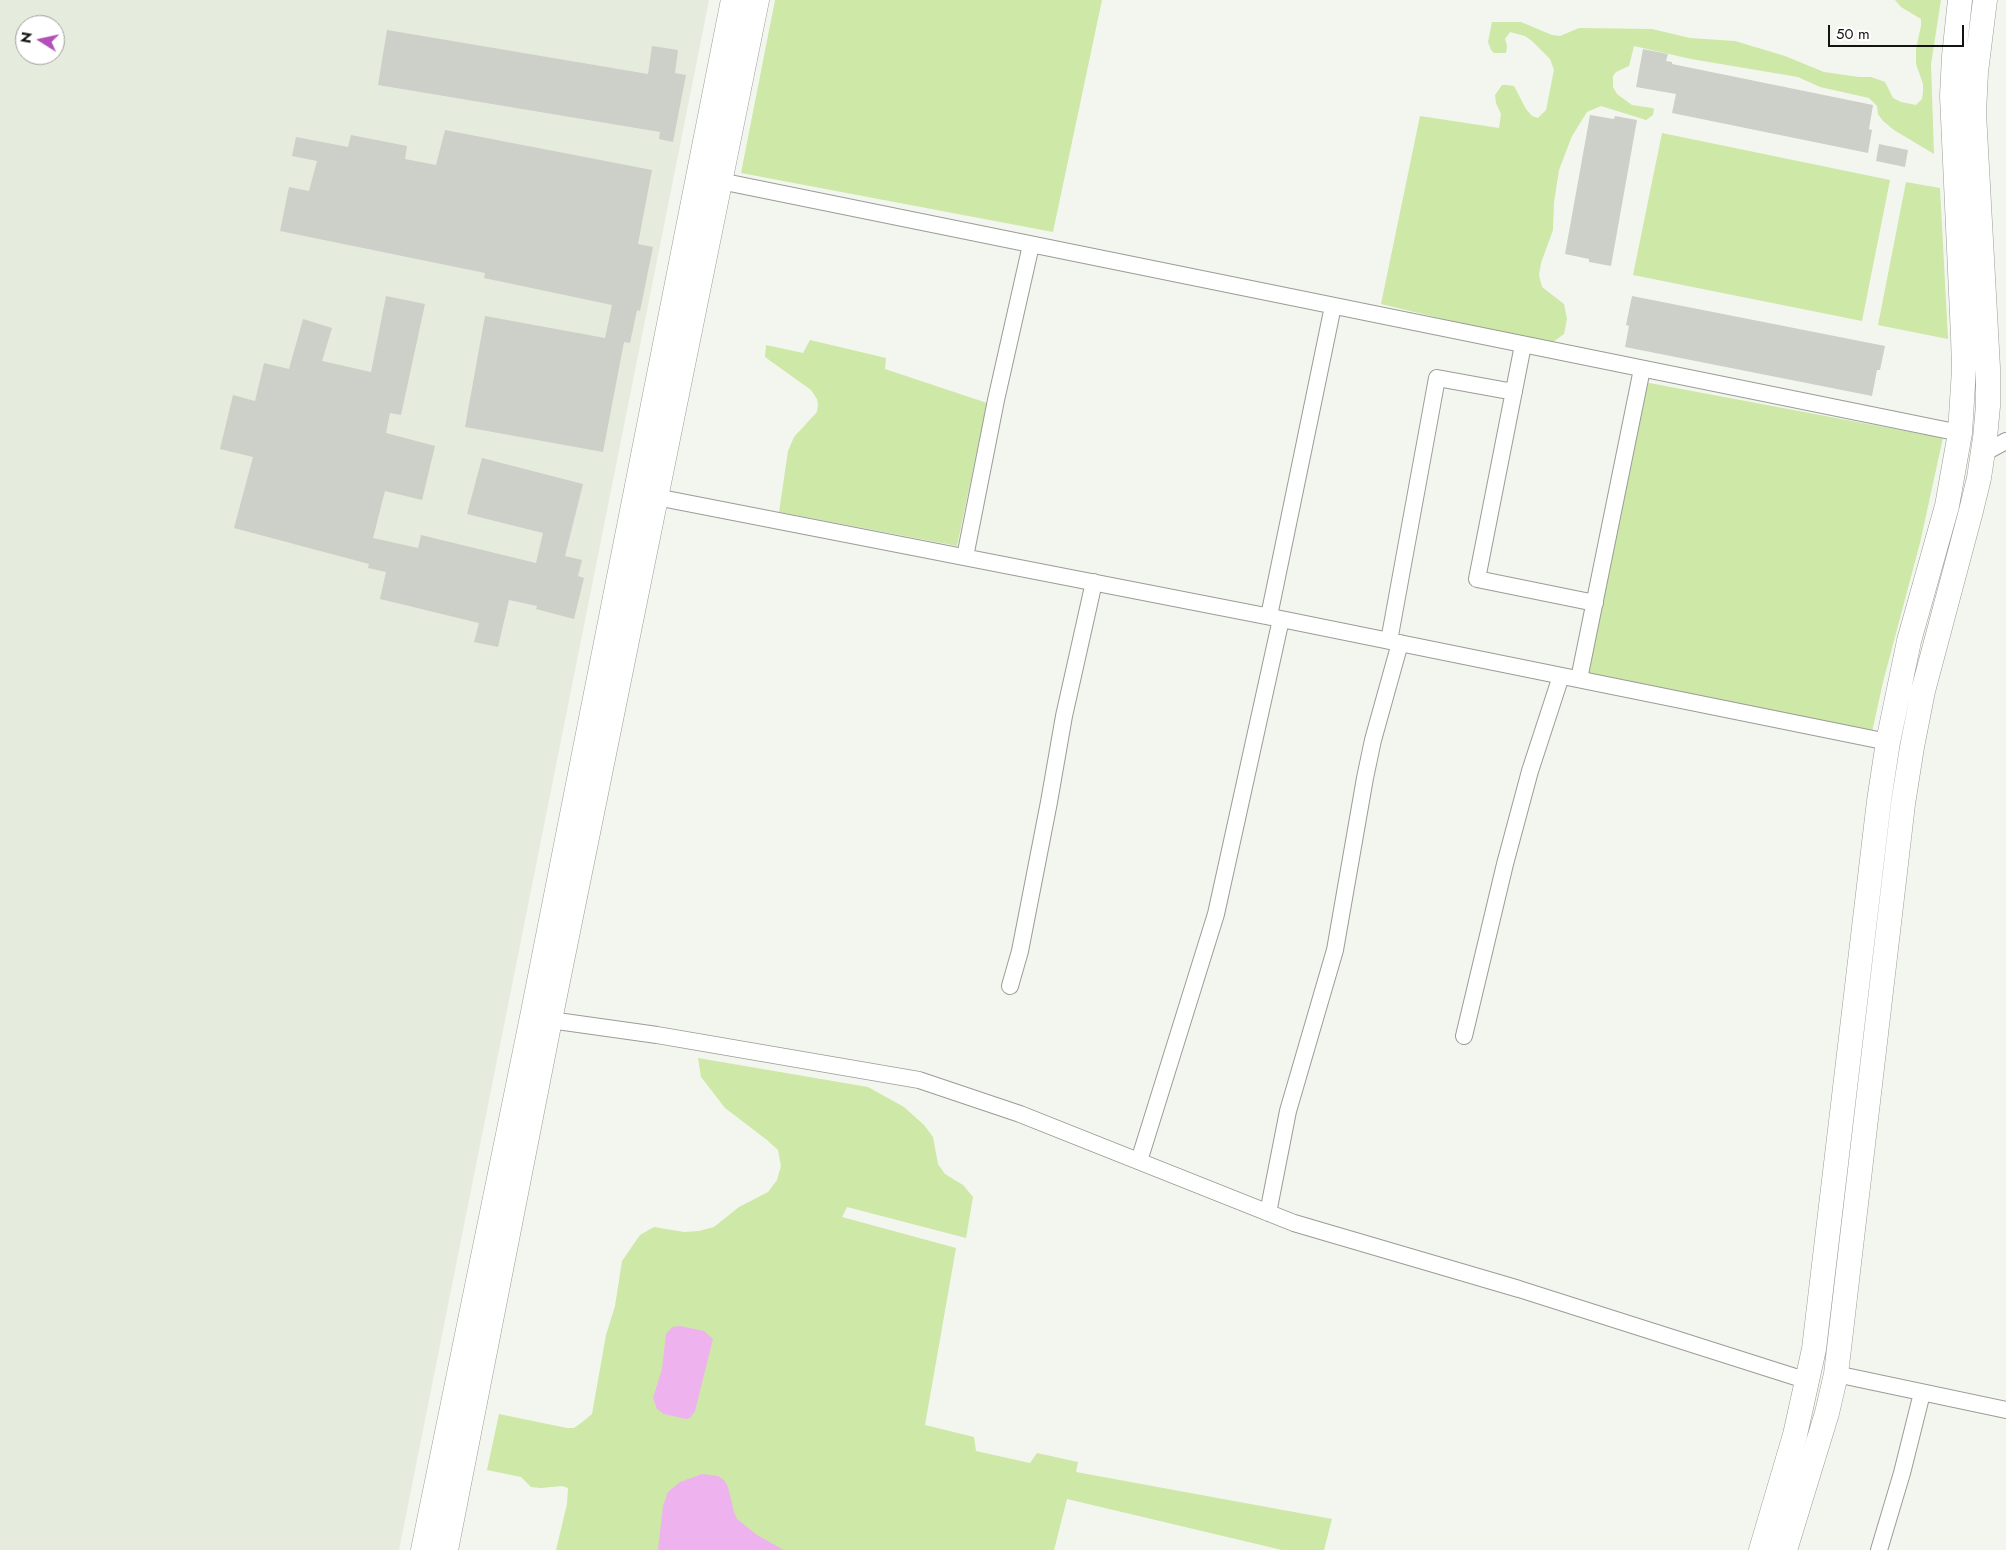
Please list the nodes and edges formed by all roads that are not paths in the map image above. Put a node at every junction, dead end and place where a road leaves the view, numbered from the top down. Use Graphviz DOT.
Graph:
graph roads {
  1 [pos="734,0"];
  2 [pos="757,0"];
  3 [pos="1960,0"];
  4 [pos="1985,0"];
  5 [pos="697,177"];
  6 [pos="720,181"];
  7 [pos="1031,245"];
  8 [pos="1333,306"];
  9 [pos="1523,345"];
  10 [pos="1642,369"];
  11 [pos="1514,392"];
  12 [pos="1960,433"];
  13 [pos="1991,444"];
  14 [pos="656,497"];
  15 [pos="965,557"];
  16 [pos="1094,582"];
  17 [pos="1595,602"];
  18 [pos="1275,618"];
  19 [pos="1395,642"];
  20 [pos="1561,676"];
  21 [pos="1579,679"];
  22 [pos="1888,742"];
  23 [pos="1912,746"];
  24 [pos="1010,986"];
  25 [pos="550,1020"];
  26 [pos="1464,1036"];
  27 [pos="1139,1161"];
  28 [pos="1268,1213"];
  29 [pos="1834,1380"];
  30 [pos="1808,1381"];
  31 [pos="1922,1393"];
  32 [pos="2006,1410"];
  33 [pos="423,1550"];
  34 [pos="446,1550"];
  35 [pos="1760,1550"];
  36 [pos="1785,1550"];
  37 [pos="1879,1550"];
  1 -- 5 [label="street"];
  2 -- 6 [label="street"];
  3 -- 12 [label="street"];
  4 -- 13 [label="street"];
  5 -- 6 [label="street"];
  5 -- 33 [label="street"];
  6 -- 7 [label="street"];
  6 -- 14 [label="street"];
  7 -- 8 [label="street"];
  7 -- 15 [label="street"];
  8 -- 9 [label="street"];
  8 -- 18 [label="street"];
  9 -- 10 [label="street"];
  9 -- 11 [label="street"];
  10 -- 12 [label="street"];
  10 -- 17 [label="street"];
  11 -- 17 [label="street"];
  11 -- 19 [label="street"];
  12 -- 13 [label="street"];
  12 -- 22 [label="street"];
  13 -- 23 [label="street"];
  14 -- 15 [label="street"];
  14 -- 25 [label="street"];
  15 -- 16 [label="street"];
  16 -- 18 [label="street"];
  16 -- 24 [label="street"];
  17 -- 21 [label="street"];
  18 -- 19 [label="street"];
  18 -- 27 [label="street"];
  19 -- 20 [label="street"];
  19 -- 28 [label="street"];
  20 -- 21 [label="street"];
  20 -- 26 [label="street"];
  21 -- 22 [label="street"];
  22 -- 23 [label="street"];
  22 -- 30 [label="street"];
  23 -- 29 [label="street"];
  25 -- 27 [label="street"];
  25 -- 34 [label="street"];
  27 -- 28 [label="street"];
  28 -- 30 [label="street"];
  29 -- 30 [label="street"];
  29 -- 31 [label="street"];
  29 -- 36 [label="street"];
  30 -- 35 [label="street"];
  31 -- 32 [label="street"];
  31 -- 37 [label="street"];
}
